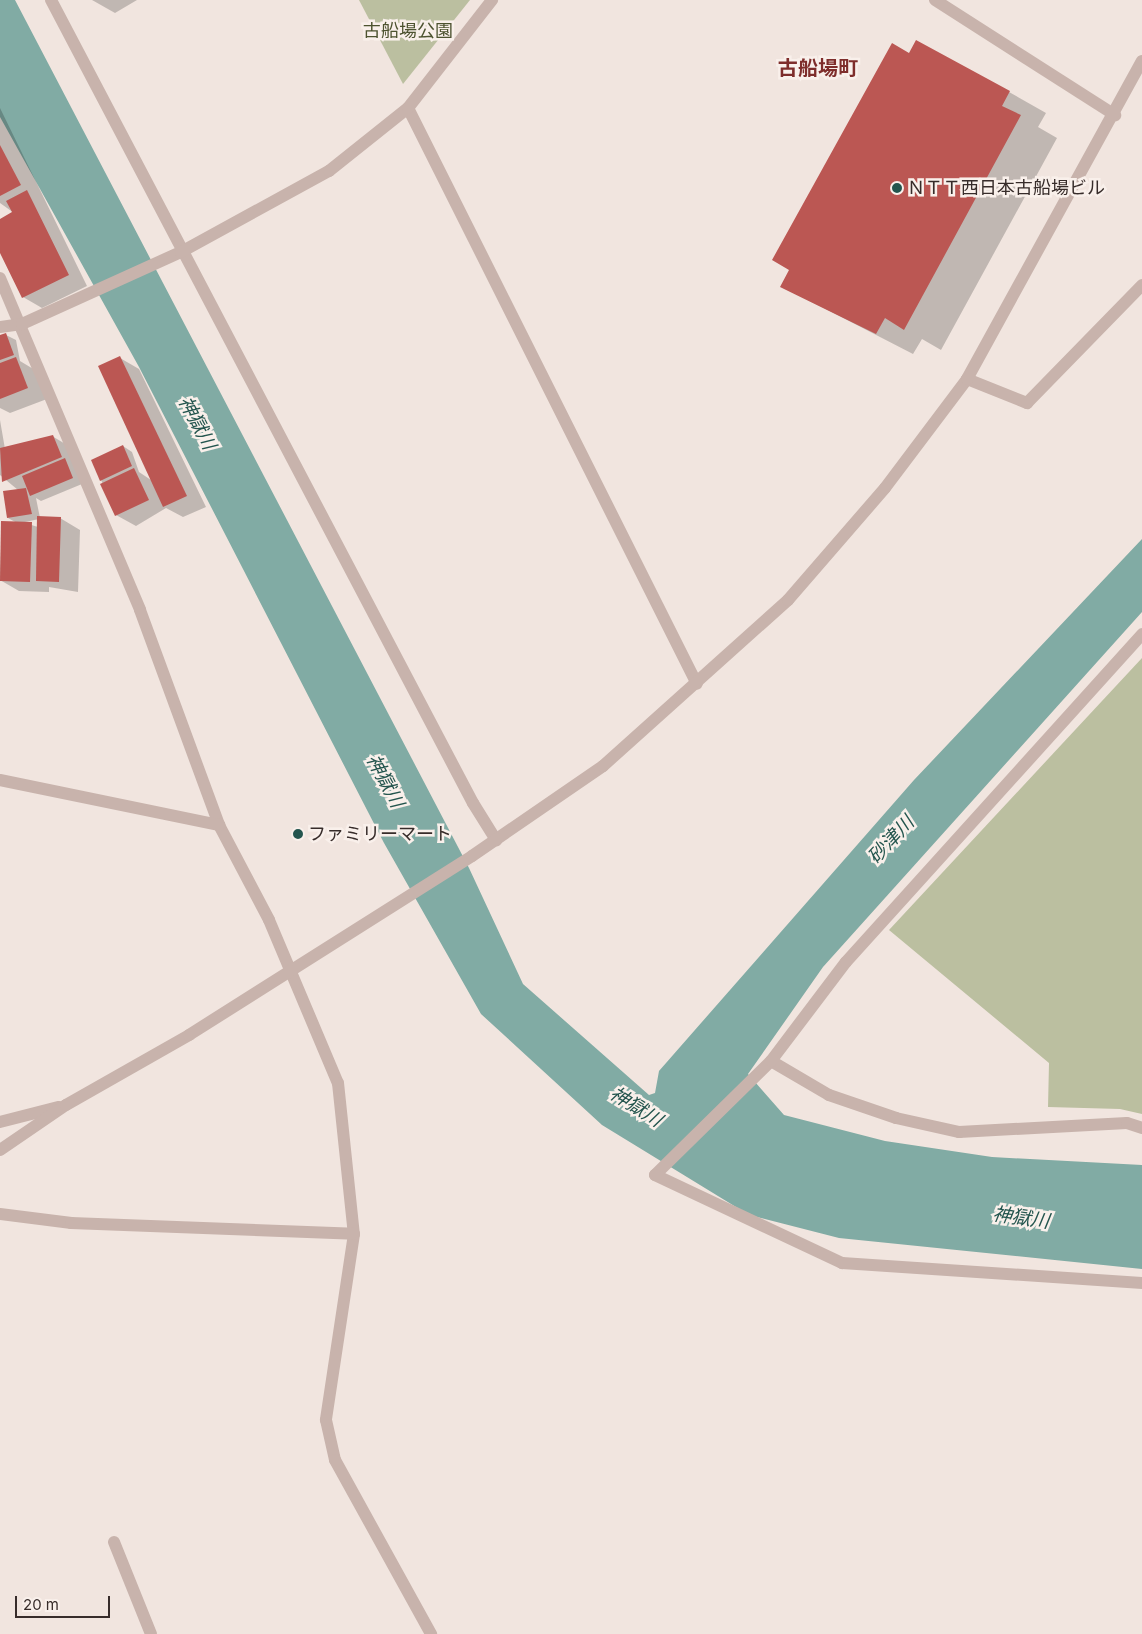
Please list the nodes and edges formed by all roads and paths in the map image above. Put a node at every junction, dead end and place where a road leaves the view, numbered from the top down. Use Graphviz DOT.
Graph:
graph roads {
  1 [pos="51,0"];
  2 [pos="492,0"];
  3 [pos="935,0"];
  4 [pos="1142,61"];
  5 [pos="408,108"];
  6 [pos="1114,115"];
  7 [pos="181,252"];
  8 [pos="0,278"];
  9 [pos="1142,285"];
  10 [pos="22,324"];
  11 [pos="0,327"];
  12 [pos="967,379"];
  13 [pos="1142,634"];
  14 [pos="697,684"];
  15 [pos="0,780"];
  16 [pos="219,824"];
  17 [pos="496,840"];
  18 [pos="292,968"];
  19 [pos="771,1061"];
  20 [pos="66,1105"];
  21 [pos="0,1122"];
  22 [pos="1142,1128"];
  23 [pos="0,1150"];
  24 [pos="0,1214"];
  25 [pos="354,1234"];
  26 [pos="1142,1284"];
  27 [pos="114,1542"];
  28 [pos="151,1634"];
  29 [pos="431,1634"];
  1 -- 7 [label="street"];
  2 -- 5 [label="street"];
  3 -- 6 [label="street"];
  4 -- 6 [label="street"];
  5 -- 7 [label="street"];
  5 -- 14 [label="street"];
  6 -- 12 [label="street"];
  7 -- 10 [label="street"];
  7 -- 17 [label="street"];
  8 -- 10 [label="street"];
  9 -- 12 [label="street"];
  10 -- 11 [label="street"];
  10 -- 16 [label="street"];
  12 -- 14 [label="street"];
  13 -- 19 [label="street"];
  14 -- 17 [label="street"];
  15 -- 16 [label="street"];
  16 -- 18 [label="street"];
  17 -- 18 [label="street"];
  18 -- 20 [label="street"];
  18 -- 25 [label="street"];
  19 -- 22 [label="street"];
  19 -- 26 [label="street"];
  20 -- 21 [label="street"];
  20 -- 23 [label="street"];
  24 -- 25 [label="street"];
  25 -- 29 [label="street"];
  27 -- 28 [label="street"];
}
